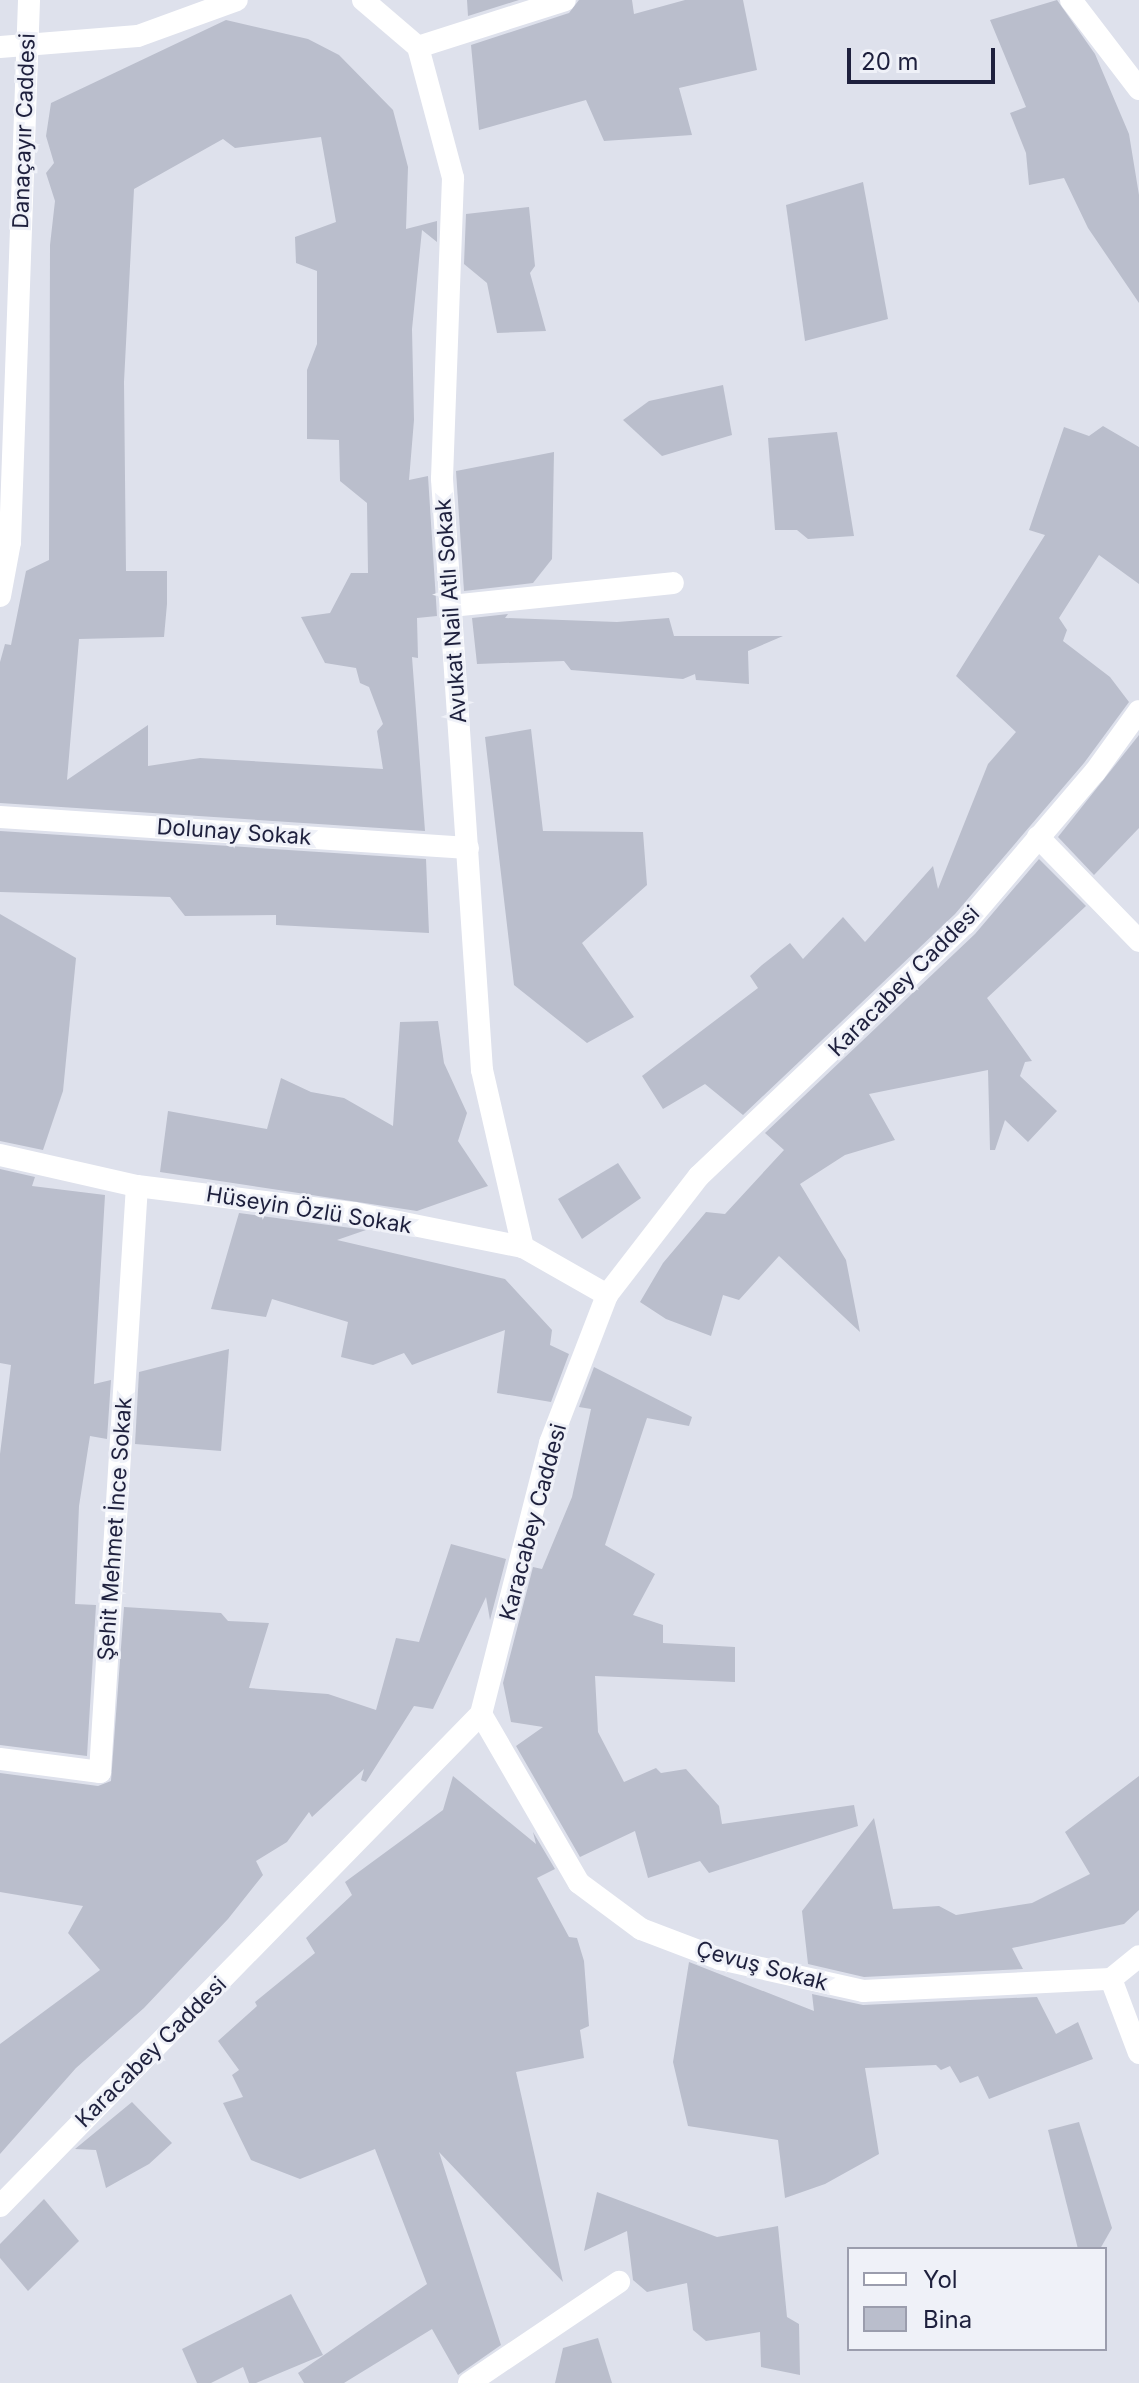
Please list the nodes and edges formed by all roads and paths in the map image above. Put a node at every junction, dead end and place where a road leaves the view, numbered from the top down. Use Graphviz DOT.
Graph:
graph roads {
  1 [pos="29,0"];
  2 [pos="237,0"];
  3 [pos="363,0"];
  4 [pos="565,0"];
  5 [pos="1071,0"];
  6 [pos="0,47"];
  7 [pos="418,47"];
  8 [pos="26,48"];
  9 [pos="1139,89"];
  10 [pos="5,544"];
  11 [pos="673,583"];
  12 [pos="0,596"];
  13 [pos="451,606"];
  14 [pos="1139,711"];
  15 [pos="0,817"];
  16 [pos="1038,837"];
  17 [pos="468,848"];
  18 [pos="1139,941"];
  19 [pos="0,1155"];
  20 [pos="137,1186"];
  21 [pos="523,1247"];
  22 [pos="607,1295"];
  23 [pos="481,1714"];
  24 [pos="0,1759"];
  25 [pos="1139,1956"];
  26 [pos="1111,1979"];
  27 [pos="1139,2053"];
  28 [pos="0,2206"];
  29 [pos="619,2282"];
  30 [pos="469,2383"];
  1 -- 8 [label="street, Danaçayır Caddesi"];
  2 -- 8 [label="street"];
  3 -- 7 [label="street"];
  4 -- 7 [label="street"];
  5 -- 9 [label="street"];
  6 -- 8 [label="street"];
  7 -- 13 [label="street, Avukat Nail Atlı Sokak"];
  8 -- 10 [label="street, Danaçayır Caddesi"];
  10 -- 12 [label="street, Danaçayır Caddesi"];
  11 -- 13 [label="street"];
  13 -- 17 [label="street, Avukat Nail Atlı Sokak"];
  14 -- 16 [label="street, Karacabey Caddesi"];
  15 -- 17 [label="street, Dolunay Sokak"];
  16 -- 18 [label="street"];
  16 -- 22 [label="street, Karacabey Caddesi"];
  17 -- 21 [label="street, Avukat Nail Atlı Sokak"];
  19 -- 20 [label="street, Hüseyin Özlü Sokak"];
  20 -- 21 [label="street, Hüseyin Özlü Sokak"];
  20 -- 24 [label="street, Şehit Mehmet İnce Sokak"];
  21 -- 22 [label="street, Hüseyin Özlü Sokak"];
  22 -- 23 [label="street, Karacabey Caddesi"];
  23 -- 26 [label="street, Çevuş Sokak"];
  23 -- 28 [label="street, Karacabey Caddesi"];
  25 -- 26 [label="street"];
  26 -- 27 [label="street"];
  29 -- 30 [label="street"];
}
